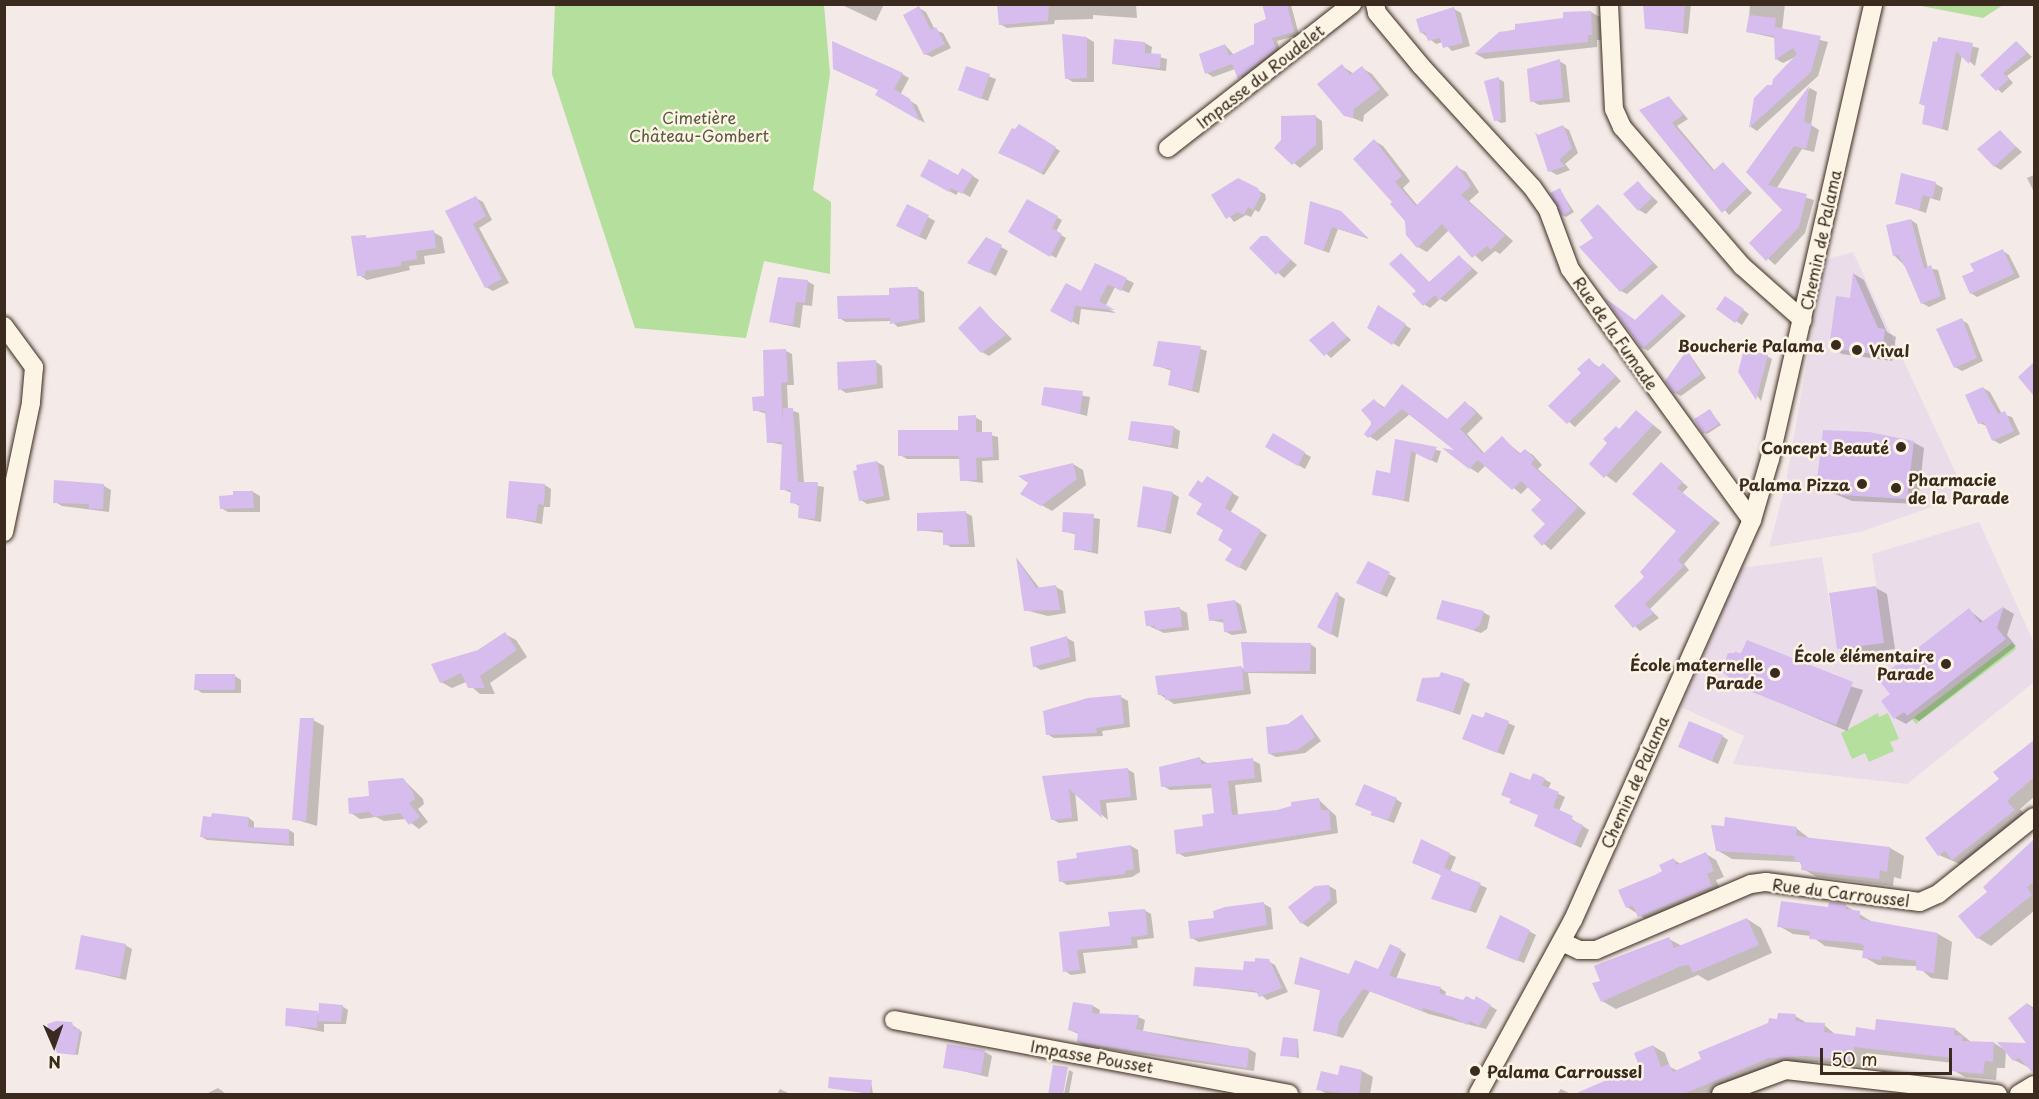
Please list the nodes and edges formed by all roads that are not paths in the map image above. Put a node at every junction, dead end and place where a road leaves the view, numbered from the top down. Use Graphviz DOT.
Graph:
graph roads {
  1 [pos="1352,4"];
  2 [pos="1375,4"];
  3 [pos="1609,4"];
  4 [pos="1873,4"];
  5 [pos="1168,148"];
  6 [pos="1803,320"];
  7 [pos="4,326"];
  8 [pos="1752,520"];
  9 [pos="4,532"];
  10 [pos="2034,817"];
  11 [pos="1562,942"];
  12 [pos="894,1020"];
  13 [pos="2034,1084"];
  14 [pos="1289,1095"];
  15 [pos="1478,1095"];
  16 [pos="1721,1095"];
  17 [pos="1998,1095"];
  18 [pos="2019,1095"];
  1 -- 5 [label="street, Impasse du Roudelet"];
  2 -- 8 [label="street, Rue de la Fumade"];
  3 -- 6 [label="street"];
  4 -- 6 [label="street, Chemin de Palama"];
  6 -- 8 [label="street, Chemin de Palama"];
  7 -- 9 [label="street"];
  8 -- 11 [label="street, Chemin de Palama"];
  10 -- 11 [label="street, Rue du Carroussel"];
  11 -- 15 [label="street, Chemin de Palama"];
  12 -- 14 [label="street, Impasse Pousset"];
  13 -- 18 [label="street"];
  16 -- 17 [label="street"];
}
